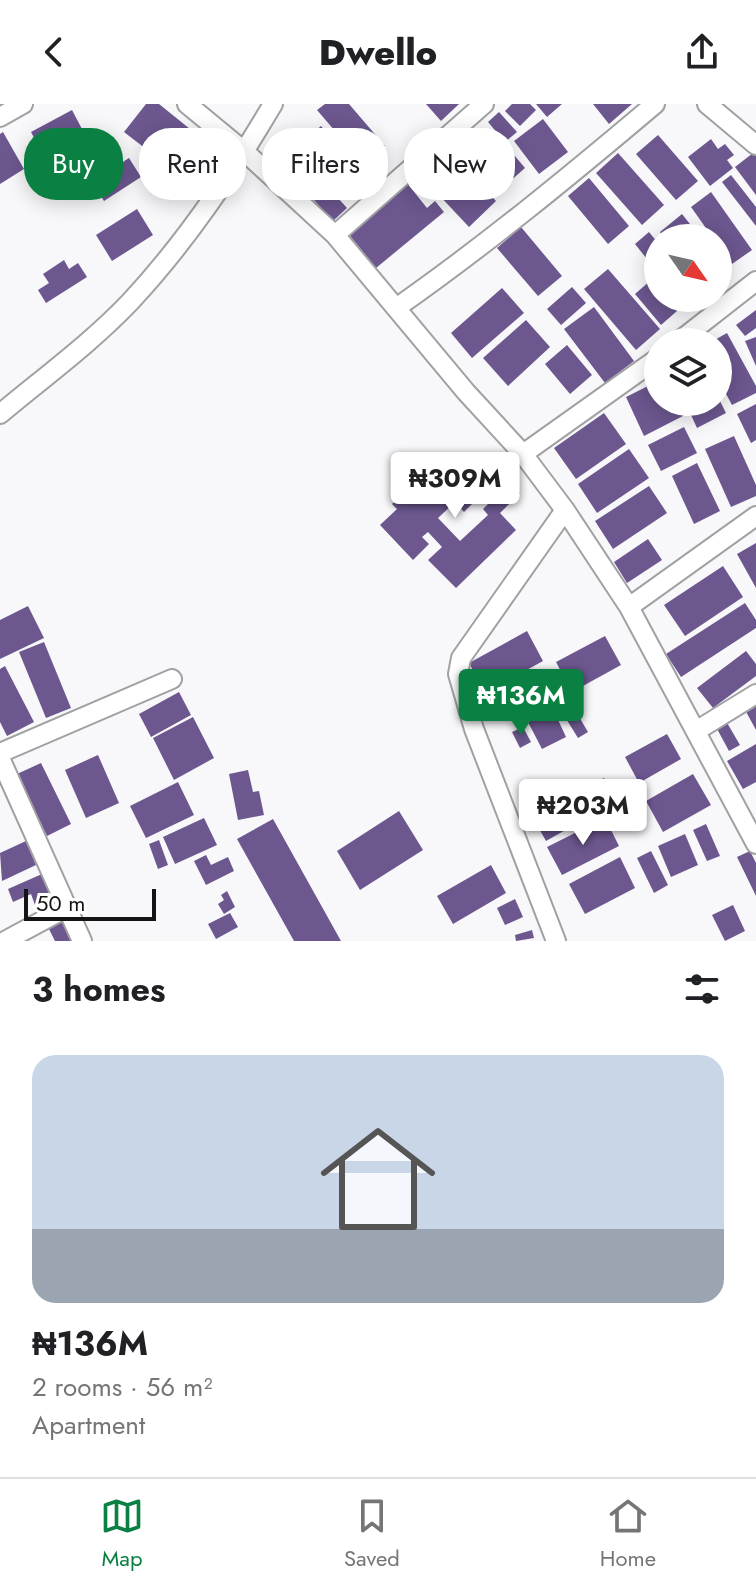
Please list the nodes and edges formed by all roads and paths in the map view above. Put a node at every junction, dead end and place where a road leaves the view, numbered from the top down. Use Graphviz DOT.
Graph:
graph roads {
  1 [pos="23,104"];
  2 [pos="187,104"];
  3 [pos="273,104"];
  4 [pos="484,104"];
  5 [pos="655,104"];
  6 [pos="707,104"];
  7 [pos="0,117"];
  8 [pos="216,128"];
  9 [pos="756,145"];
  10 [pos="246,150"];
  11 [pos="246,153"];
  12 [pos="211,200"];
  13 [pos="335,235"];
  14 [pos="756,281"];
  15 [pos="396,308"];
  16 [pos="696,328"];
  17 [pos="644,368"];
  18 [pos="0,414"];
  19 [pos="523,454"];
  20 [pos="565,510"];
  21 [pos="756,516"];
  22 [pos="629,607"];
  23 [pos="172,679"];
  24 [pos="756,694"];
  25 [pos="696,731"];
  26 [pos="0,756"];
  27 [pos="756,844"];
  28 [pos="66,908"];
  29 [pos="5,941"];
  30 [pos="82,941"];
  31 [pos="556,941"];
  1 -- 7 [label="street"];
  2 -- 8 [label="street"];
  3 -- 10 [label="street"];
  4 -- 13 [label="street"];
  5 -- 15 [label="street"];
  6 -- 9 [label="street"];
  11 -- 13 [label="street"];
  12 -- 18 [label="street"];
  13 -- 15 [label="street"];
  14 -- 16 [label="street"];
  15 -- 19 [label="street"];
  17 -- 19 [label="street"];
  19 -- 20 [label="street"];
  20 -- 22 [label="street"];
  20 -- 31 [label="street"];
  21 -- 22 [label="street"];
  22 -- 25 [label="street"];
  23 -- 26 [label="street"];
  24 -- 25 [label="street"];
  25 -- 27 [label="street"];
  26 -- 28 [label="street"];
  28 -- 29 [label="street"];
  28 -- 30 [label="street"];
}
